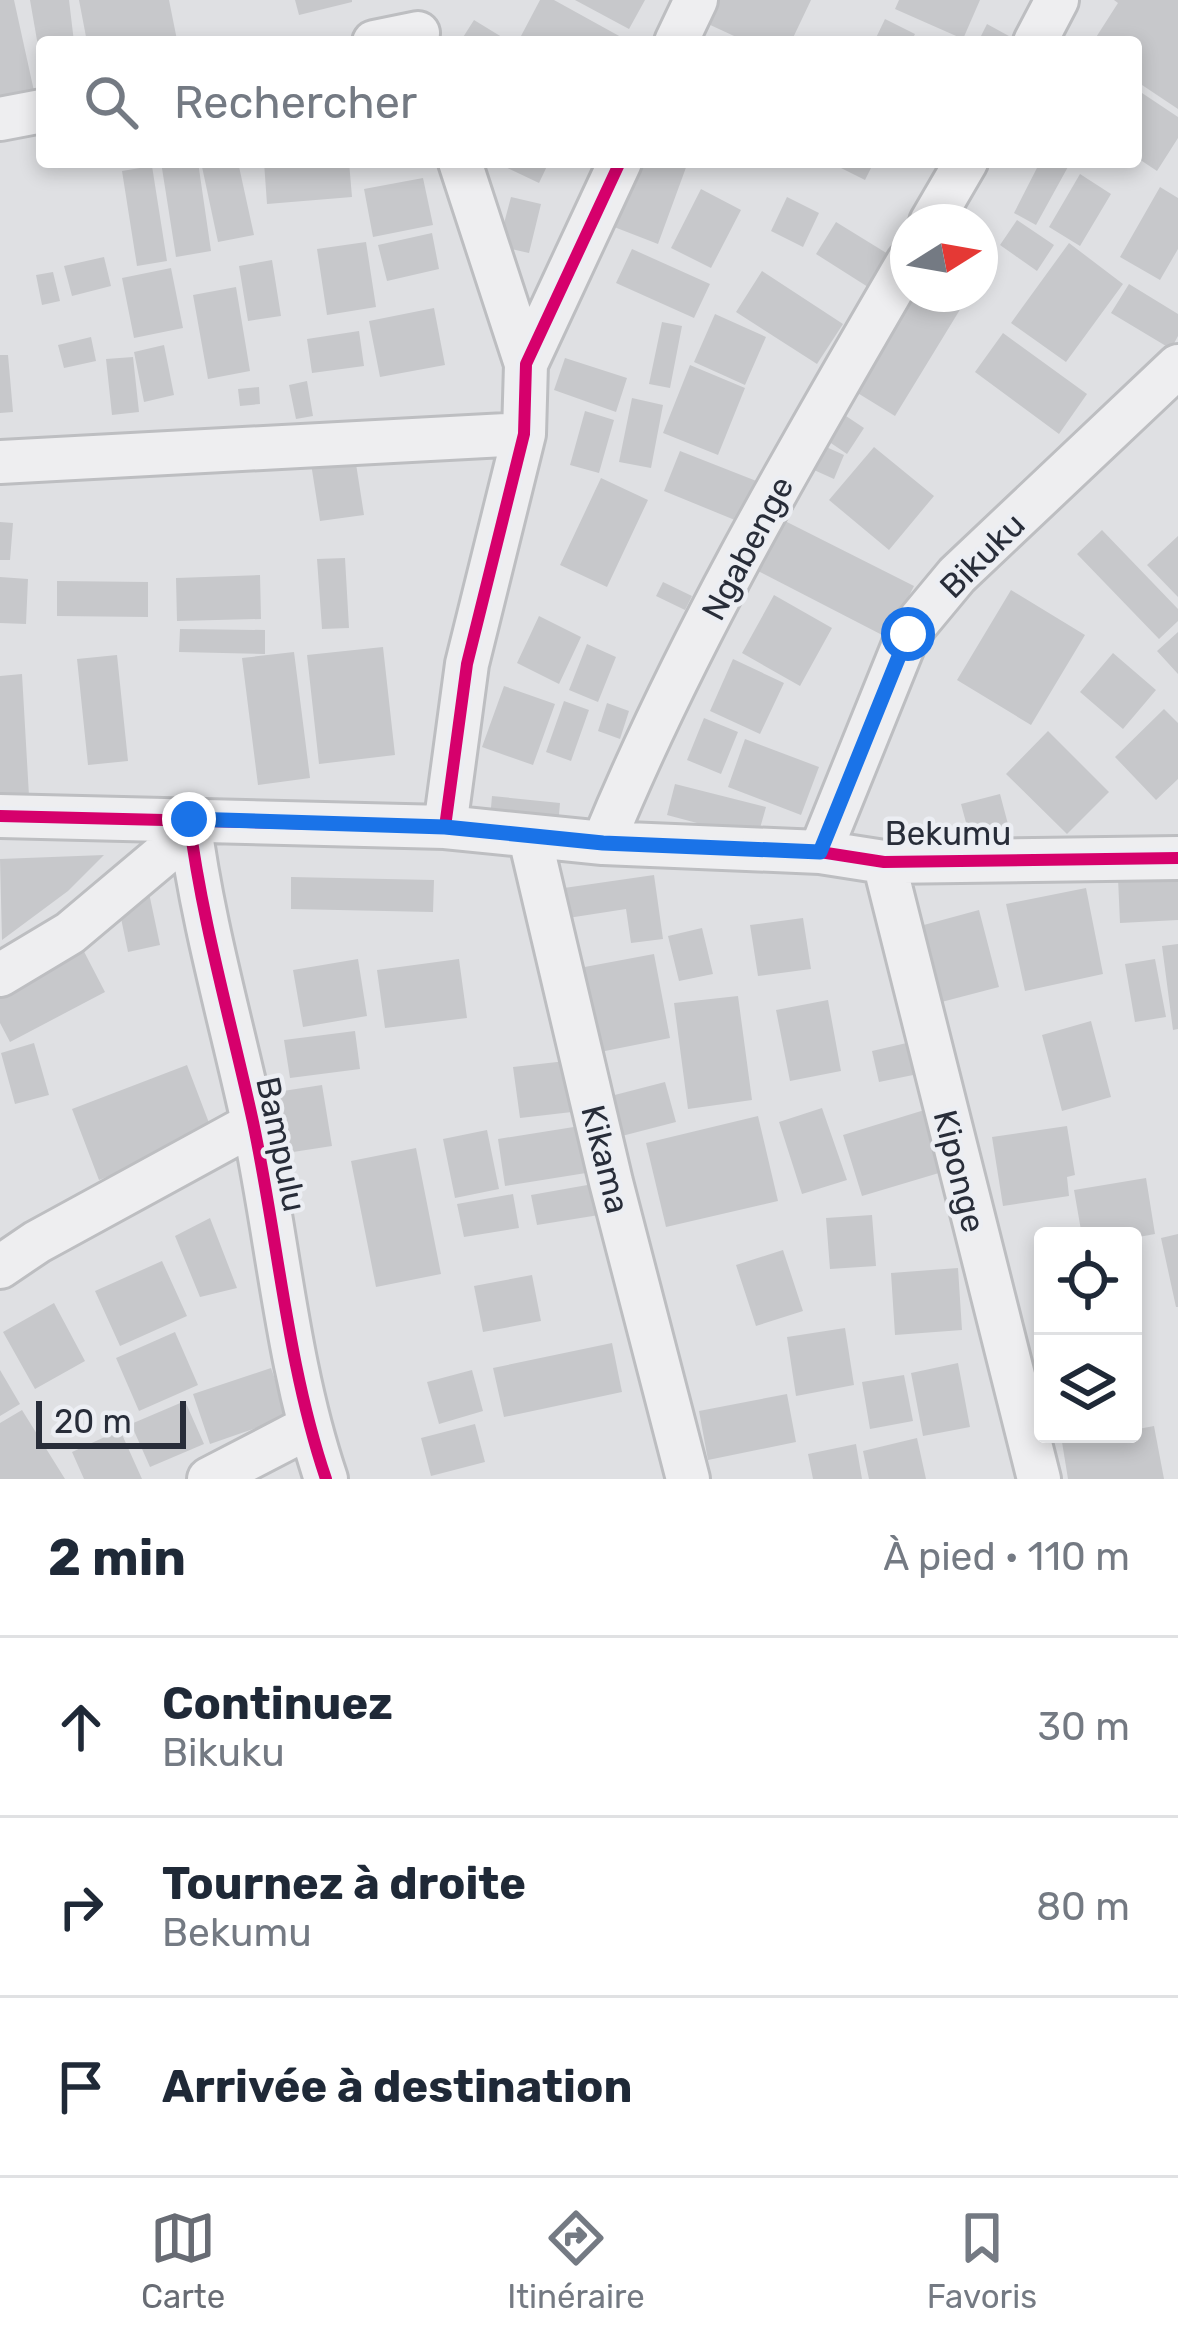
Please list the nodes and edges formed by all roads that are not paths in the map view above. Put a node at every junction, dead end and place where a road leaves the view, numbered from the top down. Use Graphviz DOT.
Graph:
graph roads {
  1 [pos="696,0"];
  2 [pos="1057,0"];
  3 [pos="418,25"];
  4 [pos="390,36"];
  5 [pos="679,36"];
  6 [pos="1039,36"];
  7 [pos="36,112"];
  8 [pos="0,119"];
  9 [pos="462,168"];
  10 [pos="617,168"];
  11 [pos="962,168"];
  12 [pos="942,204"];
  13 [pos="890,293"];
  14 [pos="526,364"];
  15 [pos="1178,366"];
  16 [pos="524,434"];
  17 [pos="0,462"];
  18 [pos="0,816"];
  19 [pos="189,825"];
  20 [pos="445,827"];
  21 [pos="530,838"];
  22 [pos="603,843"];
  23 [pos="820,852"];
  24 [pos="1178,858"];
  25 [pos="884,862"];
  26 [pos="0,974"];
  27 [pos="253,1124"];
  28 [pos="0,1267"];
  29 [pos="308,1427"];
  30 [pos="209,1479"];
  31 [pos="326,1479"];
  32 [pos="688,1479"];
  33 [pos="1039,1479"];
  1 -- 5 [label="street"];
  2 -- 6 [label="street"];
  3 -- 4 [label="street"];
  7 -- 8 [label="street"];
  9 -- 14 [label="street"];
  10 -- 14 [label="street"];
  11 -- 12 [label="street"];
  13 -- 22 [label="street, Ngabenge"];
  14 -- 16 [label="street"];
  15 -- 23 [label="street, Bikuku"];
  16 -- 17 [label="street"];
  16 -- 20 [label="street"];
  18 -- 19 [label="street, Bekumu"];
  19 -- 20 [label="street, Bekumu"];
  19 -- 26 [label="street"];
  19 -- 27 [label="street, Bampulu"];
  20 -- 21 [label="street, Bekumu"];
  21 -- 22 [label="street, Bekumu"];
  21 -- 32 [label="street, Kikama"];
  22 -- 23 [label="street, Bekumu"];
  23 -- 25 [label="street, Bekumu"];
  24 -- 25 [label="street, Bekumu"];
  25 -- 33 [label="street, Kiponge"];
  27 -- 28 [label="street"];
  27 -- 29 [label="street, Bampulu"];
  29 -- 30 [label="street"];
  29 -- 31 [label="street, Bampulu"];
}
